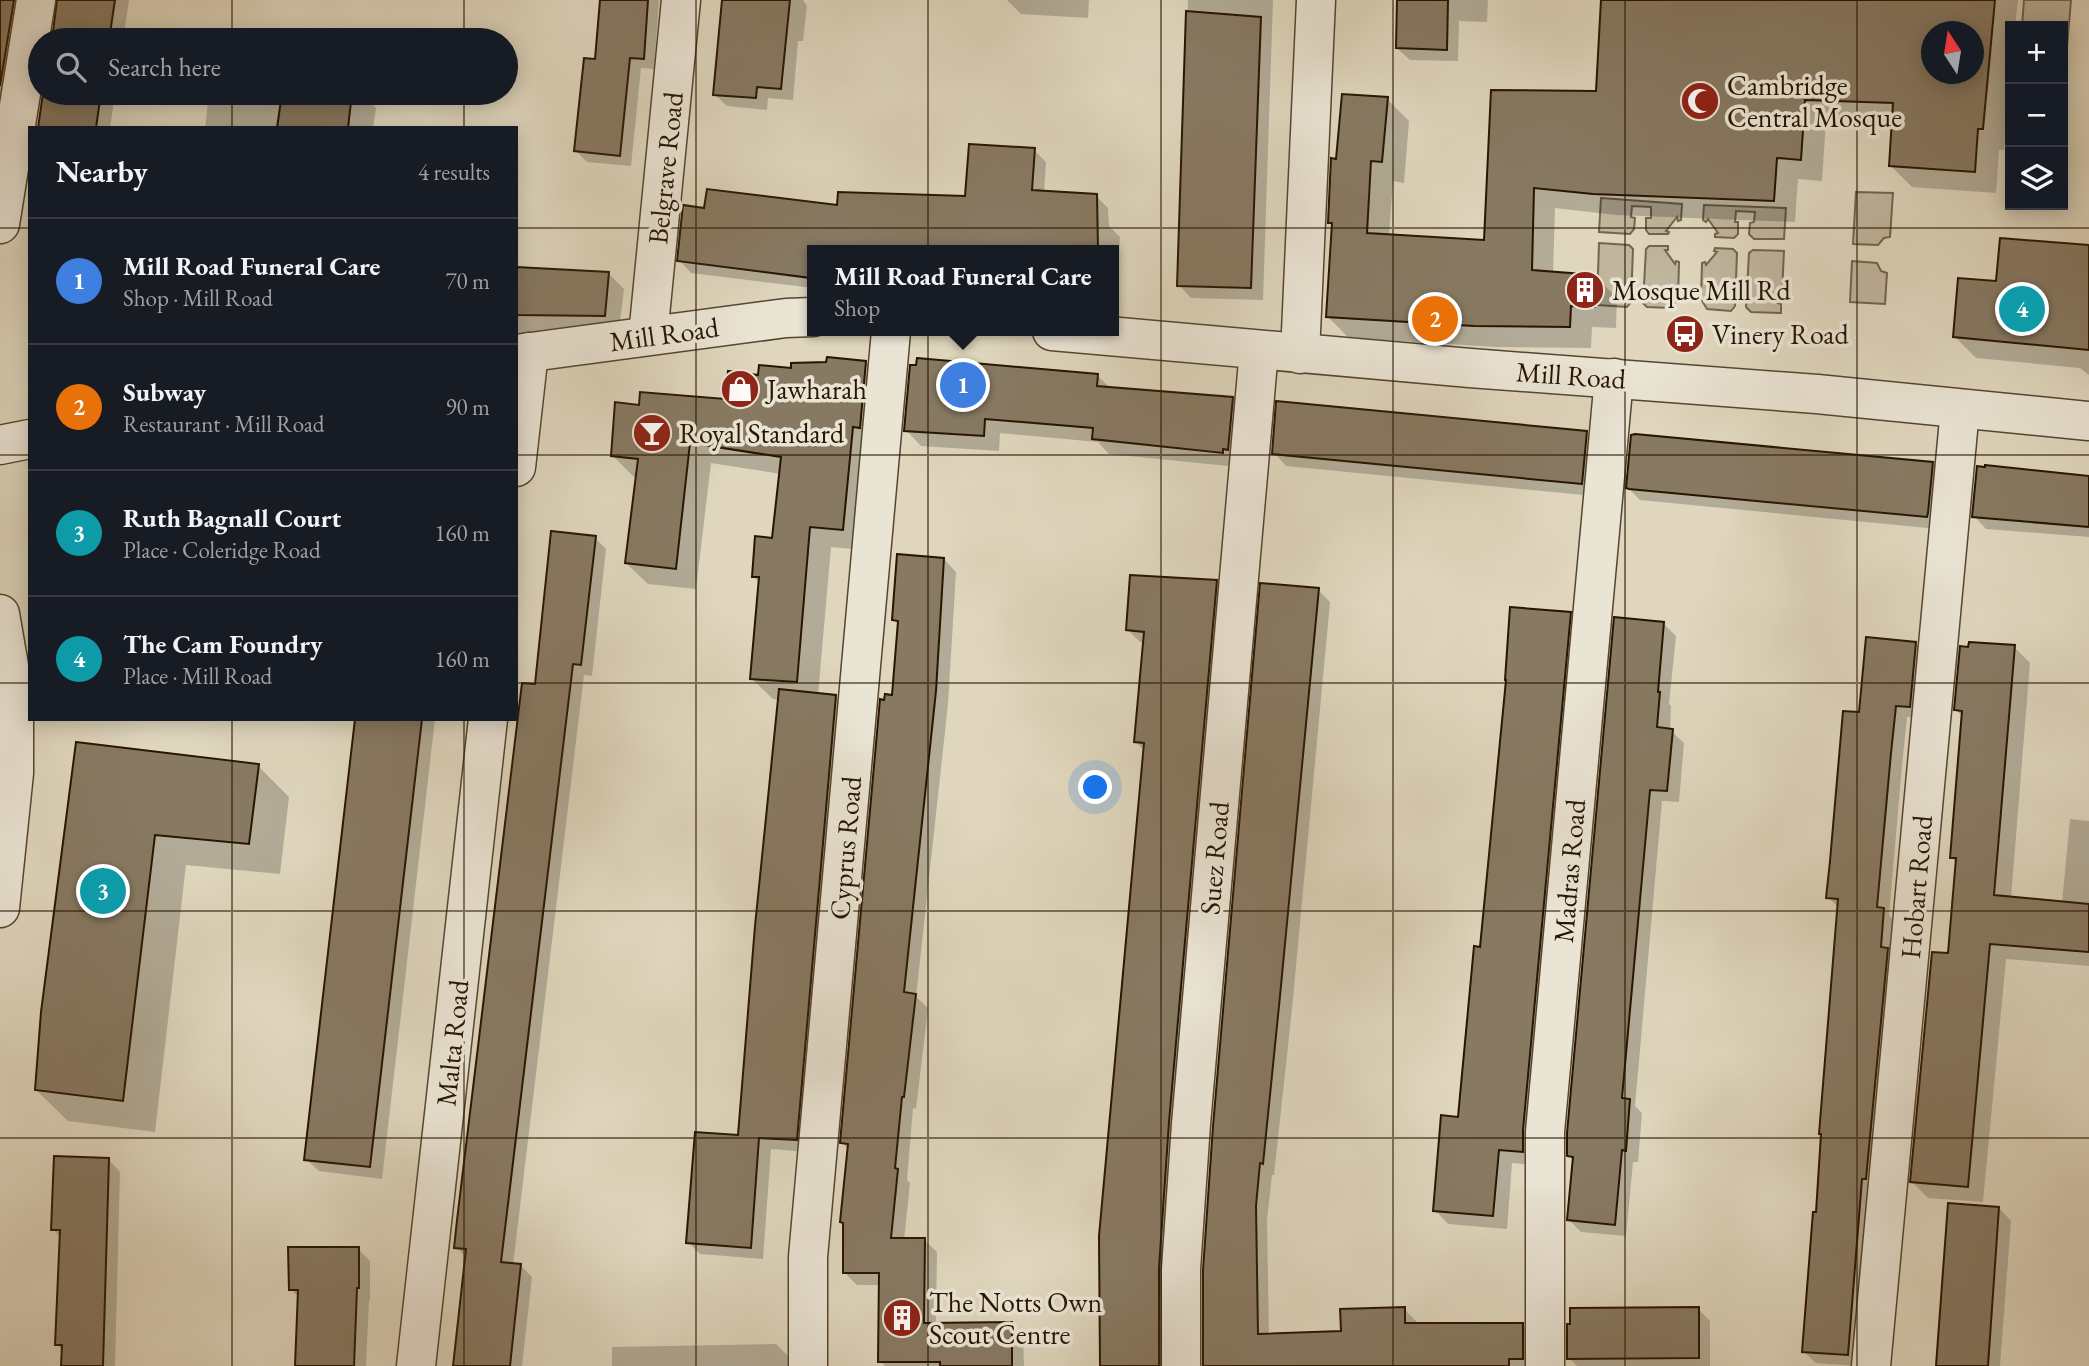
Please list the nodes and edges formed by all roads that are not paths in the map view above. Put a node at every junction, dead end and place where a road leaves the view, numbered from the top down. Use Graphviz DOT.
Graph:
graph roads {
  1 [pos="36,0"];
  2 [pos="681,0"];
  3 [pos="1316,0"];
  4 [pos="32,28"];
  5 [pos="28,50"];
  6 [pos="0,224"];
  7 [pos="807,317"];
  8 [pos="648,336"];
  9 [pos="891,336"];
  10 [pos="1106,336"];
  11 [pos="1259,350"];
  12 [pos="523,353"];
  13 [pos="1300,354"];
  14 [pos="1614,378"];
  15 [pos="1961,409"];
  16 [pos="2089,421"];
  17 [pos="518,434"];
  18 [pos="28,439"];
  19 [pos="0,445"];
  20 [pos="0,614"];
  21 [pos="488,721"];
  22 [pos="0,908"];
  23 [pos="416,1366"];
  24 [pos="808,1366"];
  25 [pos="1181,1366"];
  26 [pos="1545,1366"];
  27 [pos="1871,1366"];
  1 -- 4 [label="street"];
  2 -- 8 [label="street, Belgrave Road"];
  3 -- 13 [label="street"];
  5 -- 6 [label="street"];
  7 -- 8 [label="street, Mill Road"];
  8 -- 12 [label="street, Mill Road"];
  9 -- 24 [label="street, Cyprus Road"];
  10 -- 11 [label="street, Mill Road"];
  11 -- 13 [label="street, Mill Road"];
  11 -- 25 [label="street, Suez Road"];
  12 -- 17 [label="street"];
  13 -- 14 [label="street, Mill Road"];
  14 -- 15 [label="street, Mill Road"];
  14 -- 26 [label="street, Madras Road"];
  15 -- 16 [label="street, Mill Road"];
  15 -- 27 [label="street, Hobart Road"];
  18 -- 19 [label="street"];
  20 -- 22 [label="street"];
  21 -- 23 [label="street, Malta Road"];
}
